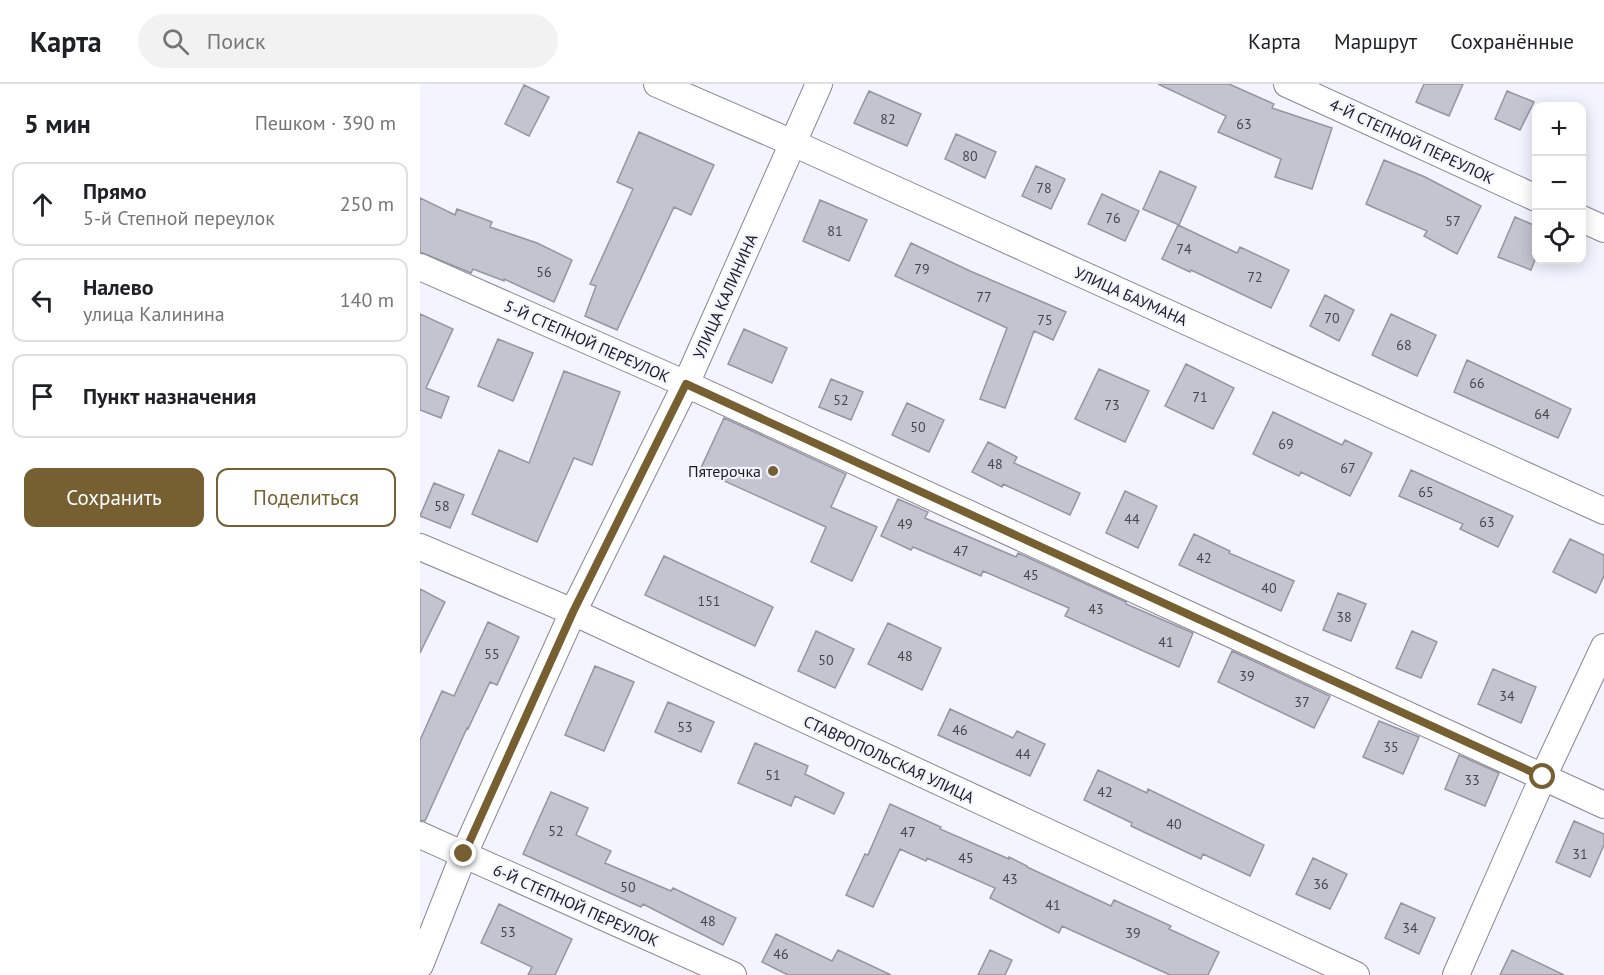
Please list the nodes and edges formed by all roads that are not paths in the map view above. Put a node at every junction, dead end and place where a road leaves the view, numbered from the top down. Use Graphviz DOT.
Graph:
graph roads {
  1 [pos="657,84"];
  2 [pos="819,84"];
  3 [pos="1287,84"];
  4 [pos="793,143"];
  5 [pos="1532,196"];
  6 [pos="1586,221"];
  7 [pos="1604,229"];
  8 [pos="420,267"];
  9 [pos="686,384"];
  10 [pos="1604,511"];
  11 [pos="420,547"];
  12 [pos="573,612"];
  13 [pos="1604,647"];
  14 [pos="1543,777"];
  15 [pos="1604,805"];
  16 [pos="420,835"];
  17 [pos="464,854"];
  18 [pos="420,965"];
  19 [pos="733,975"];
  20 [pos="1356,975"];
  21 [pos="1456,975"];
  1 -- 4 [label="street, УЛИЦА БАУМАНА"];
  2 -- 4 [label="street, УЛИЦА КАЛИНИНА"];
  3 -- 5 [label="street, 4-Й СТЕПНОЙ ПЕРЕУЛОК"];
  4 -- 9 [label="street, УЛИЦА КАЛИНИНА"];
  4 -- 10 [label="street, УЛИЦА БАУМАНА"];
  6 -- 7 [label="street"];
  8 -- 9 [label="street, 5-Й СТЕПНОЙ ПЕРЕУЛОК"];
  9 -- 12 [label="street, УЛИЦА КАЛИНИНА"];
  9 -- 14 [label="street, 5-Й СТЕПНОЙ ПЕРЕУЛОК"];
  11 -- 12 [label="street, СТАВРОПОЛЬСКАЯ УЛИЦА"];
  12 -- 17 [label="street, УЛИЦА КАЛИНИНА"];
  12 -- 20 [label="street, СТАВРОПОЛЬСКАЯ УЛИЦА"];
  13 -- 14 [label="street"];
  14 -- 15 [label="street, 5-Й СТЕПНОЙ ПЕРЕУЛОК"];
  14 -- 21 [label="street"];
  16 -- 17 [label="street, 6-Й СТЕПНОЙ ПЕРЕУЛОК"];
  17 -- 18 [label="street, УЛИЦА КАЛИНИНА"];
  17 -- 19 [label="street, 6-Й СТЕПНОЙ ПЕРЕУЛОК"];
}
